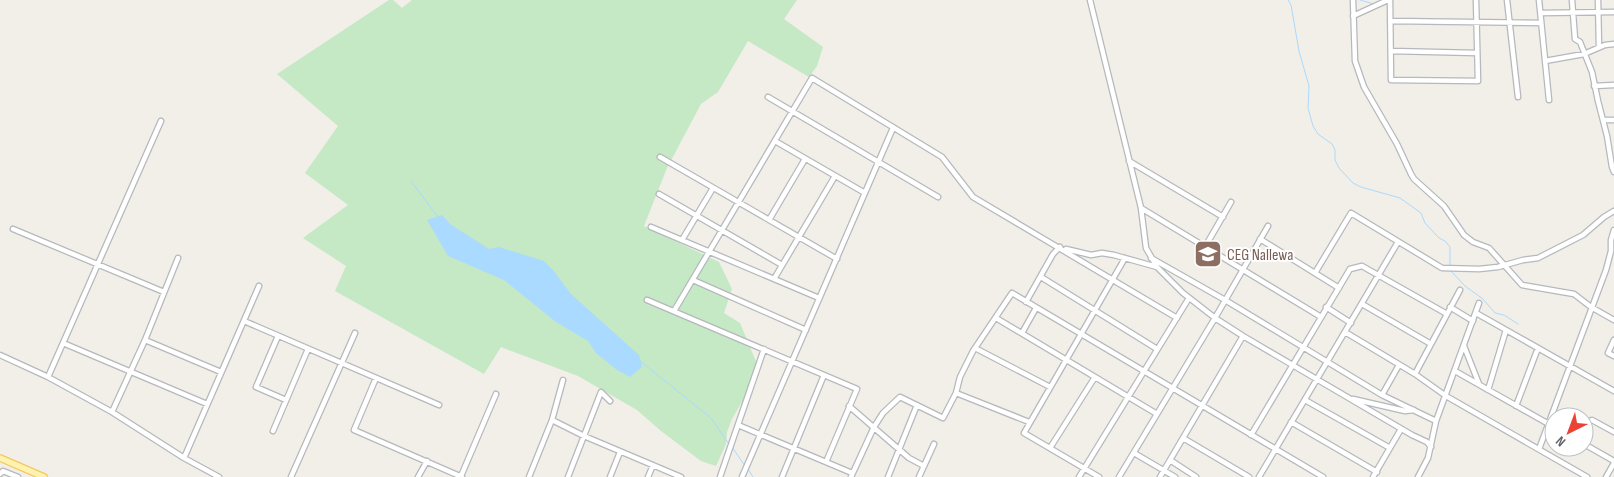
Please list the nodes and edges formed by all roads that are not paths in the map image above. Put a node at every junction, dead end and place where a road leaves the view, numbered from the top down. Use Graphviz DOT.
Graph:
graph roads {
  1 [pos="1090,0"];
  2 [pos="1353,0"];
  3 [pos="1389,0"];
  4 [pos="1476,0"];
  5 [pos="1507,0"];
  6 [pos="1539,0"];
  7 [pos="1572,0"];
  8 [pos="1598,0"];
  9 [pos="1598,12"];
  10 [pos="1614,12"];
  11 [pos="1541,13"];
  12 [pos="1573,13"];
  13 [pos="1354,16"];
  14 [pos="1390,21"];
  15 [pos="1477,22"];
  16 [pos="1510,22"];
  17 [pos="1542,23"];
  18 [pos="1614,44"];
  19 [pos="1599,47"];
  20 [pos="1391,51"];
  21 [pos="1477,53"];
  22 [pos="1584,54"];
  23 [pos="1545,60"];
  24 [pos="1614,85"];
  25 [pos="1594,86"];
  26 [pos="1518,97"];
  27 [pos="768,98"];
  28 [pos="1549,100"];
  29 [pos="792,112"];
  30 [pos="1603,120"];
  31 [pos="1614,120"];
  32 [pos="161,121"];
  33 [pos="893,128"];
  34 [pos="775,141"];
  35 [pos="660,157"];
  36 [pos="1612,158"];
  37 [pos="805,159"];
  38 [pos="1129,161"];
  39 [pos="879,162"];
  40 [pos="1614,172"];
  41 [pos="835,176"];
  42 [pos="714,188"];
  43 [pos="865,193"];
  44 [pos="658,194"];
  45 [pos="938,196"];
  46 [pos="739,202"];
  47 [pos="1231,202"];
  48 [pos="1141,208"];
  49 [pos="1614,211"];
  50 [pos="697,216"];
  51 [pos="1223,217"];
  52 [pos="769,220"];
  53 [pos="1268,226"];
  54 [pos="651,228"];
  55 [pos="13,229"];
  56 [pos="722,230"];
  57 [pos="1614,230"];
  58 [pos="799,237"];
  59 [pos="1260,239"];
  60 [pos="682,240"];
  61 [pos="1398,242"];
  62 [pos="1060,247"];
  63 [pos="1205,247"];
  64 [pos="1613,248"];
  65 [pos="710,252"];
  66 [pos="178,258"];
  67 [pos="1125,258"];
  68 [pos="1151,258"];
  69 [pos="836,259"];
  70 [pos="97,264"];
  71 [pos="782,265"];
  72 [pos="1505,266"];
  73 [pos="1156,267"];
  74 [pos="1242,270"];
  75 [pos="1315,273"];
  76 [pos="1379,275"];
  77 [pos="1041,277"];
  78 [pos="774,279"];
  79 [pos="1113,279"];
  80 [pos="693,280"];
  81 [pos="259,286"];
  82 [pos="1339,288"];
  83 [pos="1460,290"];
  84 [pos="164,292"];
  85 [pos="820,298"];
  86 [pos="1189,298"];
  87 [pos="647,300"];
  88 [pos="1225,300"];
  89 [pos="1026,302"];
  90 [pos="1479,303"];
  91 [pos="1362,304"];
  92 [pos="1591,307"];
  93 [pos="1036,308"];
  94 [pos="1326,308"];
  95 [pos="1450,308"];
  96 [pos="1094,310"];
  97 [pos="674,311"];
  98 [pos="1476,313"];
  99 [pos="1446,314"];
  100 [pos="1321,317"];
  101 [pos="996,318"];
  102 [pos="1177,318"];
  103 [pos="1215,318"];
  104 [pos="1614,320"];
  105 [pos="244,321"];
  106 [pos="1473,321"];
  107 [pos="1351,323"];
  108 [pos="806,330"];
  109 [pos="1506,330"];
  110 [pos="1345,332"];
  111 [pos="355,333"];
  112 [pos="1022,333"];
  113 [pos="1081,334"];
  114 [pos="278,336"];
  115 [pos="1243,336"];
  116 [pos="145,340"];
  117 [pos="1614,340"];
  118 [pos="63,343"];
  119 [pos="1431,344"];
  120 [pos="1464,345"];
  121 [pos="975,348"];
  122 [pos="1304,348"];
  123 [pos="1538,348"];
  124 [pos="308,349"];
  125 [pos="764,349"];
  126 [pos="1157,350"];
  127 [pos="0,355"];
  128 [pos="1614,356"];
  129 [pos="1066,360"];
  130 [pos="792,361"];
  131 [pos="1328,362"];
  132 [pos="342,363"];
  133 [pos="1399,365"];
  134 [pos="1293,366"];
  135 [pos="1569,366"];
  136 [pos="130,371"];
  137 [pos="1144,371"];
  138 [pos="1455,371"];
  139 [pos="221,372"];
  140 [pos="1415,374"];
  141 [pos="824,375"];
  142 [pos="1095,377"];
  143 [pos="48,378"];
  144 [pos="376,378"];
  145 [pos="563,380"];
  146 [pos="1317,380"];
  147 [pos="1479,384"];
  148 [pos="1050,387"];
  149 [pos="1173,388"];
  150 [pos="1488,390"];
  151 [pos="1614,391"];
  152 [pos="956,393"];
  153 [pos="496,394"];
  154 [pos="1382,395"];
  155 [pos="1446,396"];
  156 [pos="1128,397"];
  157 [pos="1347,397"];
  158 [pos="286,400"];
  159 [pos="1305,400"];
  160 [pos="610,401"];
  161 [pos="207,404"];
  162 [pos="439,405"];
  163 [pos="917,405"];
  164 [pos="849,406"];
  165 [pos="1202,406"];
  166 [pos="1516,406"];
  167 [pos="1554,407"];
  168 [pos="1414,410"];
  169 [pos="112,412"];
  170 [pos="1157,414"];
  171 [pos="552,420"];
  172 [pos="1436,421"];
  173 [pos="1594,421"];
  174 [pos="1030,422"];
  175 [pos="1291,422"];
  176 [pos="1544,422"];
  177 [pos="738,425"];
  178 [pos="874,427"];
  179 [pos="1401,428"];
  180 [pos="273,431"];
  181 [pos="1614,432"];
  182 [pos="760,434"];
  183 [pos="1544,434"];
  184 [pos="1251,435"];
  185 [pos="584,436"];
  186 [pos="1183,438"];
  187 [pos="934,444"];
  188 [pos="1431,447"];
  189 [pos="794,448"];
  190 [pos="1050,448"];
  191 [pos="1390,448"];
  192 [pos="899,449"];
  193 [pos="1276,449"];
  194 [pos="1538,449"];
  195 [pos="1594,450"];
  196 [pos="620,452"];
  197 [pos="1134,453"];
  198 [pos="0,458"];
  199 [pos="184,458"];
  200 [pos="1170,460"];
  201 [pos="427,461"];
  202 [pos="826,462"];
  203 [pos="1614,462"];
  204 [pos="653,465"];
  205 [pos="924,466"];
  206 [pos="1084,468"];
  207 [pos="1164,470"];
  208 [pos="1376,472"];
  209 [pos="0,474"];
  210 [pos="852,475"];
  211 [pos="18,477"];
  212 [pos="44,477"];
  213 [pos="219,477"];
  214 [pos="291,477"];
  215 [pos="418,477"];
  216 [pos="461,477"];
  217 [pos="528,477"];
  218 [pos="568,477"];
  219 [pos="610,477"];
  220 [pos="648,477"];
  221 [pos="681,477"];
  222 [pos="720,477"];
  223 [pos="742,477"];
  224 [pos="782,477"];
  225 [pos="888,477"];
  226 [pos="919,477"];
  227 [pos="1079,477"];
  228 [pos="1099,477"];
  229 [pos="1120,477"];
  230 [pos="1160,477"];
  231 [pos="1175,477"];
  232 [pos="1196,477"];
  233 [pos="1248,477"];
  234 [pos="1259,477"];
  235 [pos="1323,477"];
  236 [pos="1373,477"];
  237 [pos="1418,477"];
  238 [pos="1587,477"];
  239 [pos="1606,477"];
  1 -- 38 [label="street"];
  2 -- 13 [label="street"];
  3 -- 13 [label="street"];
  3 -- 14 [label="street"];
  4 -- 15 [label="street"];
  5 -- 16 [label="street"];
  6 -- 11 [label="street"];
  7 -- 12 [label="street"];
  8 -- 9 [label="street"];
  9 -- 10 [label="street"];
  9 -- 12 [label="street"];
  9 -- 19 [label="street"];
  11 -- 12 [label="street"];
  11 -- 17 [label="street"];
  12 -- 22 [label="street"];
  13 -- 72 [label="street"];
  14 -- 15 [label="street"];
  14 -- 20 [label="street"];
  15 -- 16 [label="street"];
  15 -- 21 [label="street"];
  16 -- 17 [label="street"];
  16 -- 26 [label="street"];
  17 -- 23 [label="street"];
  18 -- 19 [label="street"];
  19 -- 22 [label="street"];
  20 -- 21 [label="street"];
  20 -- 21 [label="street"];
  22 -- 23 [label="street"];
  22 -- 25 [label="street"];
  23 -- 28 [label="street"];
  24 -- 25 [label="street"];
  25 -- 30 [label="street"];
  27 -- 29 [label="street"];
  29 -- 33 [label="street"];
  29 -- 34 [label="street"];
  29 -- 39 [label="street"];
  30 -- 31 [label="street"];
  30 -- 36 [label="street"];
  32 -- 70 [label="street"];
  33 -- 39 [label="street"];
  33 -- 62 [label="street"];
  34 -- 37 [label="street"];
  34 -- 46 [label="street"];
  35 -- 42 [label="street"];
  36 -- 40 [label="street"];
  37 -- 41 [label="street"];
  37 -- 52 [label="street"];
  38 -- 48 [label="street"];
  38 -- 51 [label="street"];
  39 -- 43 [label="street"];
  39 -- 45 [label="street"];
  41 -- 43 [label="street"];
  41 -- 58 [label="street"];
  42 -- 46 [label="street"];
  42 -- 50 [label="street"];
  43 -- 69 [label="street"];
  44 -- 50 [label="street"];
  46 -- 52 [label="street"];
  46 -- 56 [label="street"];
  47 -- 51 [label="street"];
  48 -- 63 [label="street"];
  48 -- 68 [label="street"];
  49 -- 72 [label="street"];
  50 -- 56 [label="street"];
  50 -- 60 [label="street"];
  51 -- 63 [label="street"];
  52 -- 58 [label="street"];
  53 -- 59 [label="street"];
  54 -- 60 [label="street"];
  55 -- 70 [label="street"];
  56 -- 65 [label="street"];
  56 -- 71 [label="street"];
  57 -- 64 [label="street"];
  58 -- 69 [label="street"];
  58 -- 71 [label="street"];
  59 -- 74 [label="street"];
  59 -- 75 [label="street"];
  60 -- 65 [label="street"];
  61 -- 72 [label="street"];
  61 -- 75 [label="street"];
  61 -- 76 [label="street"];
  62 -- 67 [label="street"];
  62 -- 77 [label="street"];
  62 -- 79 [label="street"];
  63 -- 74 [label="street"];
  64 -- 92 [label="street"];
  65 -- 78 [label="street"];
  65 -- 80 [label="street"];
  66 -- 84 [label="street"];
  67 -- 73 [label="street"];
  67 -- 79 [label="street"];
  68 -- 73 [label="street"];
  68 -- 88 [label="street"];
  69 -- 85 [label="street"];
  70 -- 84 [label="street"];
  70 -- 118 [label="street"];
  71 -- 78 [label="street"];
  72 -- 92 [label="street"];
  73 -- 86 [label="street"];
  74 -- 88 [label="street"];
  74 -- 100 [label="street"];
  75 -- 82 [label="street"];
  76 -- 82 [label="street"];
  76 -- 91 [label="street"];
  76 -- 99 [label="street"];
  77 -- 89 [label="street"];
  77 -- 96 [label="street"];
  78 -- 85 [label="street"];
  79 -- 96 [label="street"];
  79 -- 102 [label="street"];
  80 -- 97 [label="street"];
  80 -- 108 [label="street"];
  81 -- 105 [label="street"];
  82 -- 94 [label="street"];
  83 -- 95 [label="street"];
  84 -- 116 [label="street"];
  85 -- 108 [label="street"];
  86 -- 102 [label="street"];
  86 -- 103 [label="street"];
  87 -- 97 [label="street"];
  88 -- 103 [label="street"];
  88 -- 122 [label="street"];
  89 -- 93 [label="street"];
  89 -- 101 [label="street"];
  90 -- 98 [label="street"];
  91 -- 107 [label="street"];
  91 -- 119 [label="street"];
  92 -- 104 [label="street"];
  92 -- 135 [label="street"];
  93 -- 112 [label="street"];
  93 -- 113 [label="street"];
  94 -- 100 [label="street"];
  94 -- 107 [label="street"];
  95 -- 99 [label="street"];
  95 -- 106 [label="street"];
  96 -- 113 [label="street"];
  96 -- 126 [label="street"];
  97 -- 125 [label="street"];
  98 -- 106 [label="street"];
  98 -- 109 [label="street"];
  99 -- 119 [label="street"];
  100 -- 122 [label="street"];
  101 -- 112 [label="street"];
  101 -- 121 [label="street"];
  102 -- 126 [label="street"];
  103 -- 115 [label="street"];
  103 -- 149 [label="street"];
  105 -- 114 [label="street"];
  105 -- 139 [label="street"];
  106 -- 120 [label="street"];
  107 -- 110 [label="street"];
  108 -- 130 [label="street"];
  109 -- 123 [label="street"];
  109 -- 150 [label="street"];
  110 -- 131 [label="street"];
  110 -- 133 [label="street"];
  111 -- 132 [label="street"];
  112 -- 129 [label="street"];
  113 -- 129 [label="street"];
  113 -- 137 [label="street"];
  114 -- 124 [label="street"];
  114 -- 158 [label="street"];
  115 -- 134 [label="street"];
  115 -- 165 [label="street"];
  116 -- 136 [label="street"];
  116 -- 139 [label="street"];
  117 -- 128 [label="street"];
  118 -- 136 [label="street"];
  118 -- 143 [label="street"];
  119 -- 140 [label="street"];
  120 -- 138 [label="street"];
  120 -- 147 [label="street"];
  121 -- 148 [label="street"];
  121 -- 152 [label="street"];
  122 -- 131 [label="street"];
  122 -- 134 [label="street"];
  123 -- 135 [label="street"];
  123 -- 166 [label="street"];
  124 -- 132 [label="street"];
  124 -- 158 [label="street"];
  125 -- 130 [label="street"];
  125 -- 177 [label="street"];
  126 -- 137 [label="street"];
  127 -- 143 [label="street"];
  129 -- 142 [label="street"];
  129 -- 148 [label="street"];
  130 -- 141 [label="street"];
  130 -- 182 [label="street"];
  131 -- 146 [label="street"];
  131 -- 154 [label="street"];
  132 -- 144 [label="street"];
  132 -- 214 [label="street"];
  133 -- 140 [label="street"];
  133 -- 154 [label="street"];
  134 -- 146 [label="street"];
  134 -- 184 [label="street"];
  135 -- 151 [label="street"];
  135 -- 167 [label="street"];
  136 -- 161 [label="street"];
  136 -- 169 [label="street"];
  137 -- 149 [label="street"];
  137 -- 156 [label="street"];
  138 -- 147 [label="street"];
  138 -- 155 [label="street"];
  139 -- 161 [label="street"];
  140 -- 155 [label="street"];
  141 -- 164 [label="street"];
  141 -- 189 [label="street"];
  142 -- 156 [label="street"];
  142 -- 190 [label="street"];
  143 -- 169 [label="street"];
  144 -- 162 [label="street"];
  144 -- 201 [label="street"];
  145 -- 171 [label="street"];
  146 -- 157 [label="street"];
  146 -- 159 [label="street"];
  147 -- 150 [label="street"];
  148 -- 174 [label="street"];
  149 -- 165 [label="street"];
  149 -- 170 [label="street"];
  150 -- 166 [label="street"];
  152 -- 163 [label="street"];
  152 -- 174 [label="street"];
  153 -- 216 [label="street"];
  154 -- 168 [label="street"];
  155 -- 172 [label="street"];
  155 -- 194 [label="street"];
  156 -- 170 [label="street"];
  156 -- 206 [label="street"];
  157 -- 168 [label="street"];
  157 -- 179 [label="street"];
  158 -- 180 [label="street"];
  159 -- 175 [label="street"];
  159 -- 191 [label="street"];
  160 -- 185 [label="street"];
  161 -- 199 [label="street"];
  163 -- 178 [label="street"];
  163 -- 192 [label="street"];
  164 -- 178 [label="street"];
  164 -- 202 [label="street"];
  165 -- 184 [label="street"];
  165 -- 186 [label="street"];
  166 -- 176 [label="street"];
  168 -- 172 [label="street"];
  169 -- 199 [label="street"];
  170 -- 197 [label="street"];
  171 -- 185 [label="street"];
  171 -- 217 [label="street"];
  172 -- 188 [label="street"];
  173 -- 181 [label="street"];
  174 -- 190 [label="street"];
  175 -- 193 [label="street"];
  175 -- 208 [label="street"];
  177 -- 182 [label="street"];
  177 -- 222 [label="street"];
  178 -- 192 [label="street"];
  178 -- 210 [label="street"];
  179 -- 188 [label="street"];
  179 -- 191 [label="street"];
  182 -- 189 [label="street"];
  182 -- 223 [label="street"];
  183 -- 194 [label="street"];
  184 -- 193 [label="street"];
  185 -- 196 [label="street"];
  185 -- 218 [label="street"];
  186 -- 200 [label="street"];
  186 -- 233 [label="street"];
  187 -- 205 [label="street"];
  188 -- 237 [label="street"];
  189 -- 202 [label="street"];
  189 -- 224 [label="street"];
  190 -- 206 [label="street"];
  191 -- 208 [label="street"];
  192 -- 205 [label="street"];
  192 -- 225 [label="street"];
  193 -- 234 [label="street"];
  193 -- 235 [label="street"];
  194 -- 238 [label="street"];
  195 -- 203 [label="street"];
  196 -- 204 [label="street"];
  196 -- 219 [label="street"];
  197 -- 207 [label="street"];
  197 -- 229 [label="street"];
  198 -- 212 [label="main road"];
  199 -- 213 [label="street"];
  200 -- 207 [label="street"];
  200 -- 232 [label="street"];
  201 -- 215 [label="street"];
  201 -- 216 [label="street"];
  202 -- 210 [label="street"];
  203 -- 239 [label="street"];
  204 -- 220 [label="street"];
  204 -- 221 [label="street"];
  205 -- 226 [label="street"];
  206 -- 227 [label="street"];
  206 -- 228 [label="street"];
  207 -- 230 [label="street"];
  207 -- 231 [label="street"];
  208 -- 236 [label="street"];
  209 -- 211 [label="street"];
}
